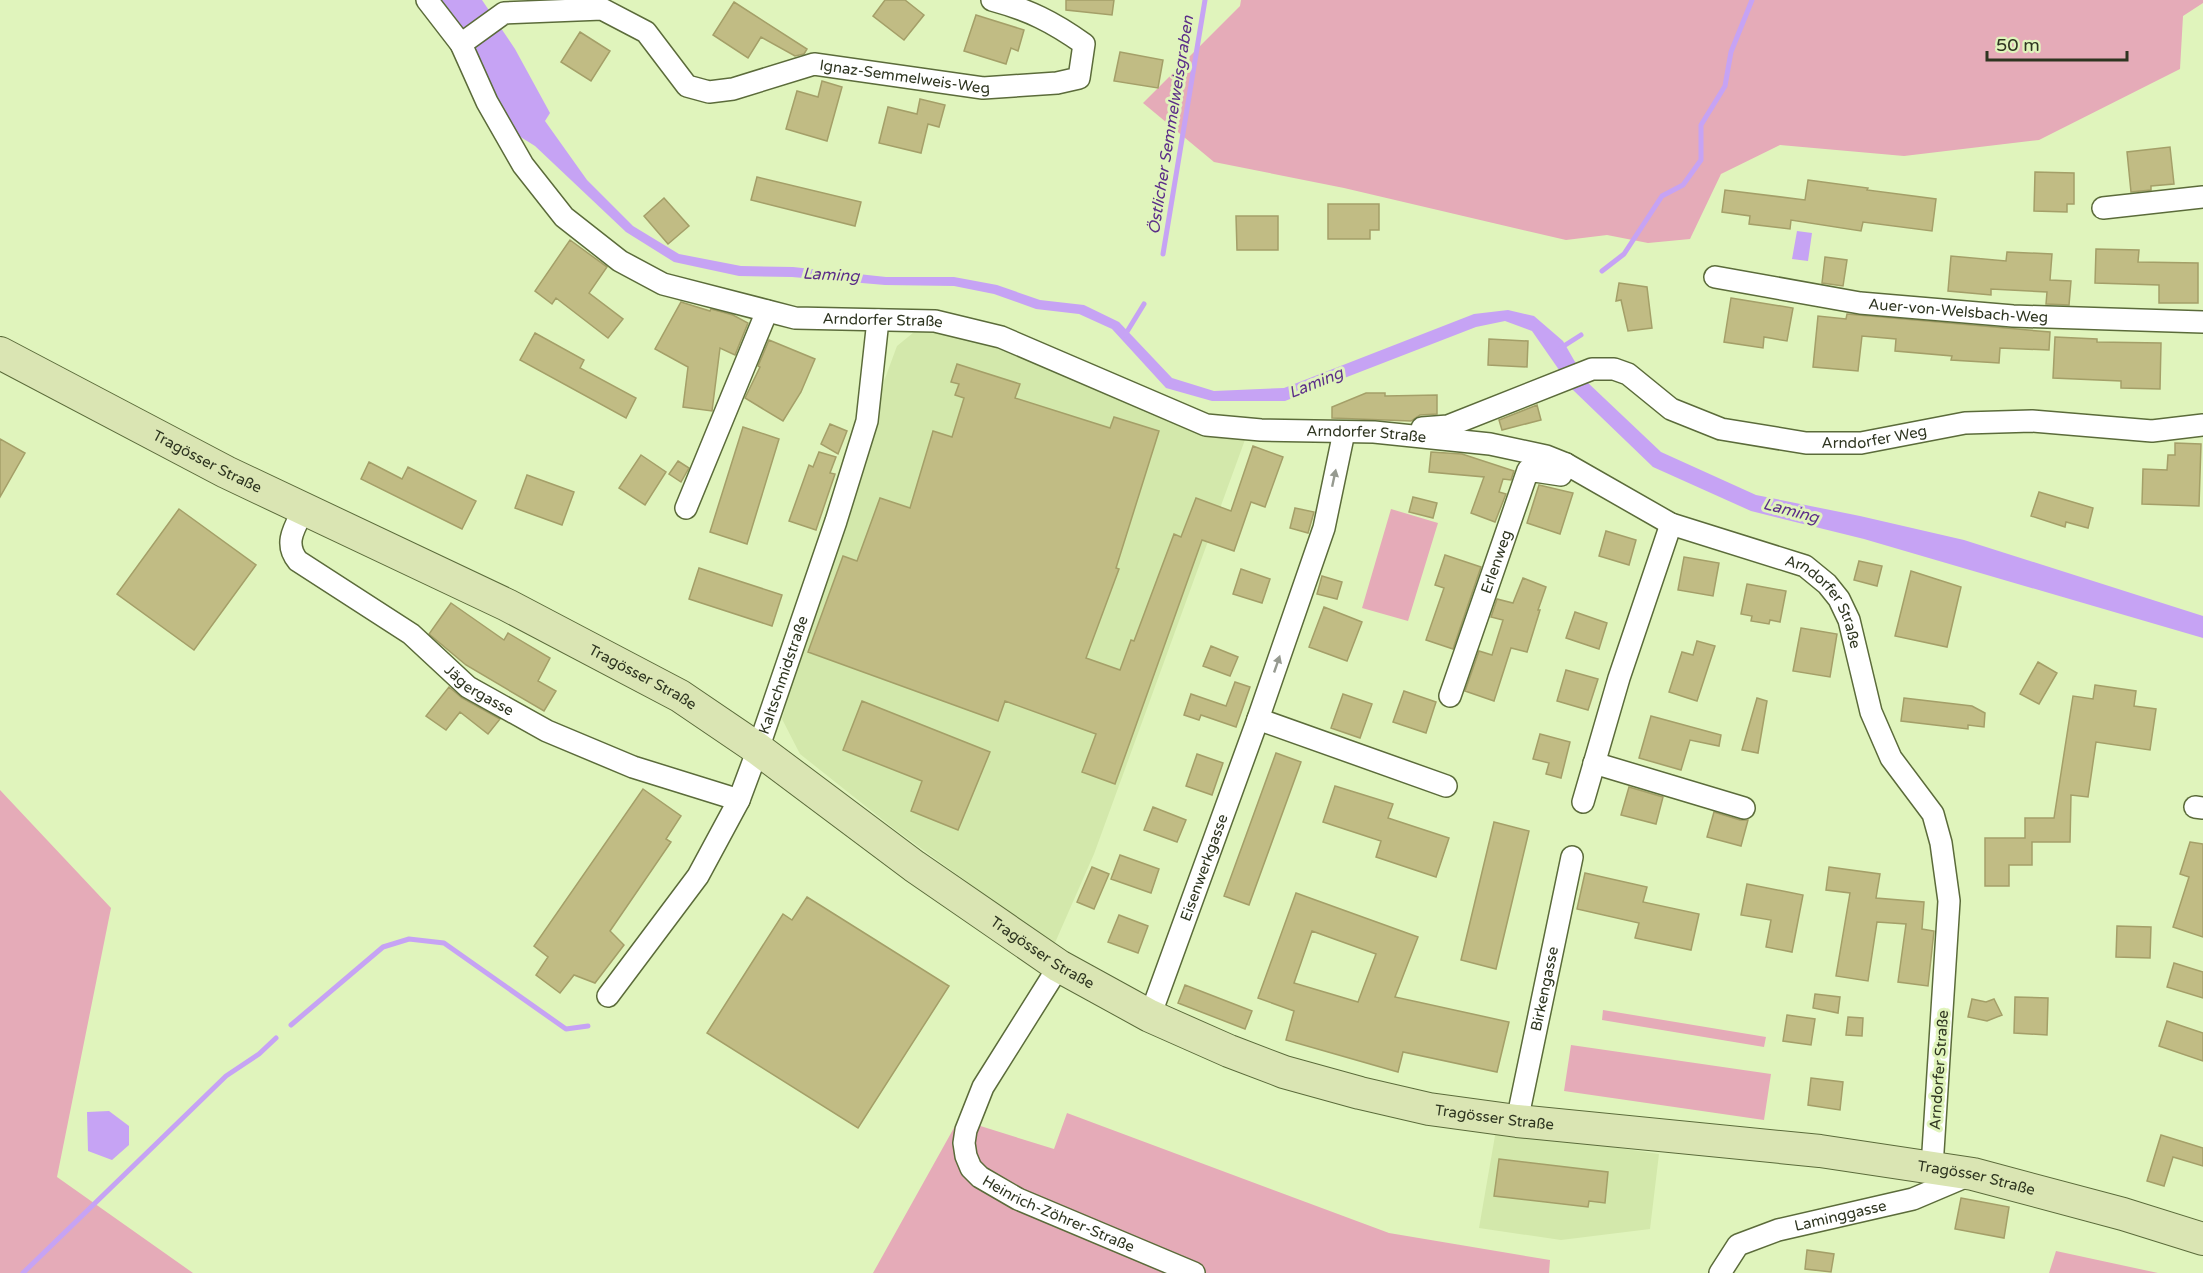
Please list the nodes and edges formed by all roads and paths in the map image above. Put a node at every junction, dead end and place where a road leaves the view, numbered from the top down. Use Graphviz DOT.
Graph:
graph roads {
  1 [pos="427,0"];
  2 [pos="992,0"];
  3 [pos="461,44"];
  4 [pos="2203,197"];
  5 [pos="2103,207"];
  6 [pos="1715,277"];
  7 [pos="767,311"];
  8 [pos="878,320"];
  9 [pos="2203,322"];
  10 [pos="0,353"];
  11 [pos="2203,425"];
  12 [pos="1344,432"];
  13 [pos="1374,432"];
  14 [pos="1566,464"];
  15 [pos="686,508"];
  16 [pos="304,509"];
  17 [pos="1671,524"];
  18 [pos="1450,696"];
  19 [pos="1258,719"];
  20 [pos="758,749"];
  21 [pos="1594,763"];
  22 [pos="1446,786"];
  23 [pos="739,800"];
  24 [pos="1583,802"];
  25 [pos="1744,808"];
  26 [pos="1572,857"];
  27 [pos="1059,966"];
  28 [pos="608,996"];
  29 [pos="1150,1016"];
  30 [pos="1516,1121"];
  31 [pos="1932,1167"];
  32 [pos="1973,1174"];
  33 [pos="2203,1239"];
  34 [pos="1194,1273"];
  35 [pos="1720,1273"];
  1 -- 3 [label="street, Arndorfer Straße"];
  2 -- 3 [label="street, Ignaz-Semmelweis-Weg"];
  3 -- 7 [label="street, Arndorfer Straße"];
  4 -- 5 [label="street"];
  6 -- 9 [label="street, Auer-von-Welsbach-Weg"];
  7 -- 8 [label="street, Arndorfer Straße"];
  7 -- 15 [label="street"];
  8 -- 12 [label="street, Arndorfer Straße"];
  8 -- 20 [label="street, Kaltschmidstraße"];
  10 -- 16 [label="main road, Tragösser Straße"];
  11 -- 13 [label="street, Arndorfer Weg"];
  12 -- 13 [label="street, Arndorfer Straße"];
  19 -- 12 [label="street, Eisenwerkgasse, one-way"];
  13 -- 14 [label="street, Arndorfer Straße"];
  14 -- 17 [label="street, Arndorfer Straße"];
  14 -- 18 [label="street, Erlenweg"];
  16 -- 20 [label="main road, Tragösser Straße"];
  16 -- 23 [label="street, Jägergasse"];
  17 -- 21 [label="street"];
  17 -- 31 [label="street, Arndorfer Straße"];
  19 -- 22 [label="street"];
  19 -- 29 [label="street, Eisenwerkgasse"];
  20 -- 23 [label="street, Kaltschmidstraße"];
  20 -- 27 [label="main road, Tragösser Straße"];
  21 -- 24 [label="street"];
  21 -- 25 [label="street"];
  23 -- 28 [label="street, Kaltschmidstraße"];
  26 -- 30 [label="street, Birkengasse"];
  27 -- 29 [label="main road, Tragösser Straße"];
  27 -- 34 [label="street, Heinrich-Zöhrer-Straße"];
  29 -- 30 [label="main road, Tragösser Straße"];
  30 -- 31 [label="main road, Tragösser Straße"];
  31 -- 32 [label="main road, Tragösser Straße"];
  32 -- 33 [label="main road, Tragösser Straße"];
  32 -- 35 [label="street, Laminggasse"];
}
